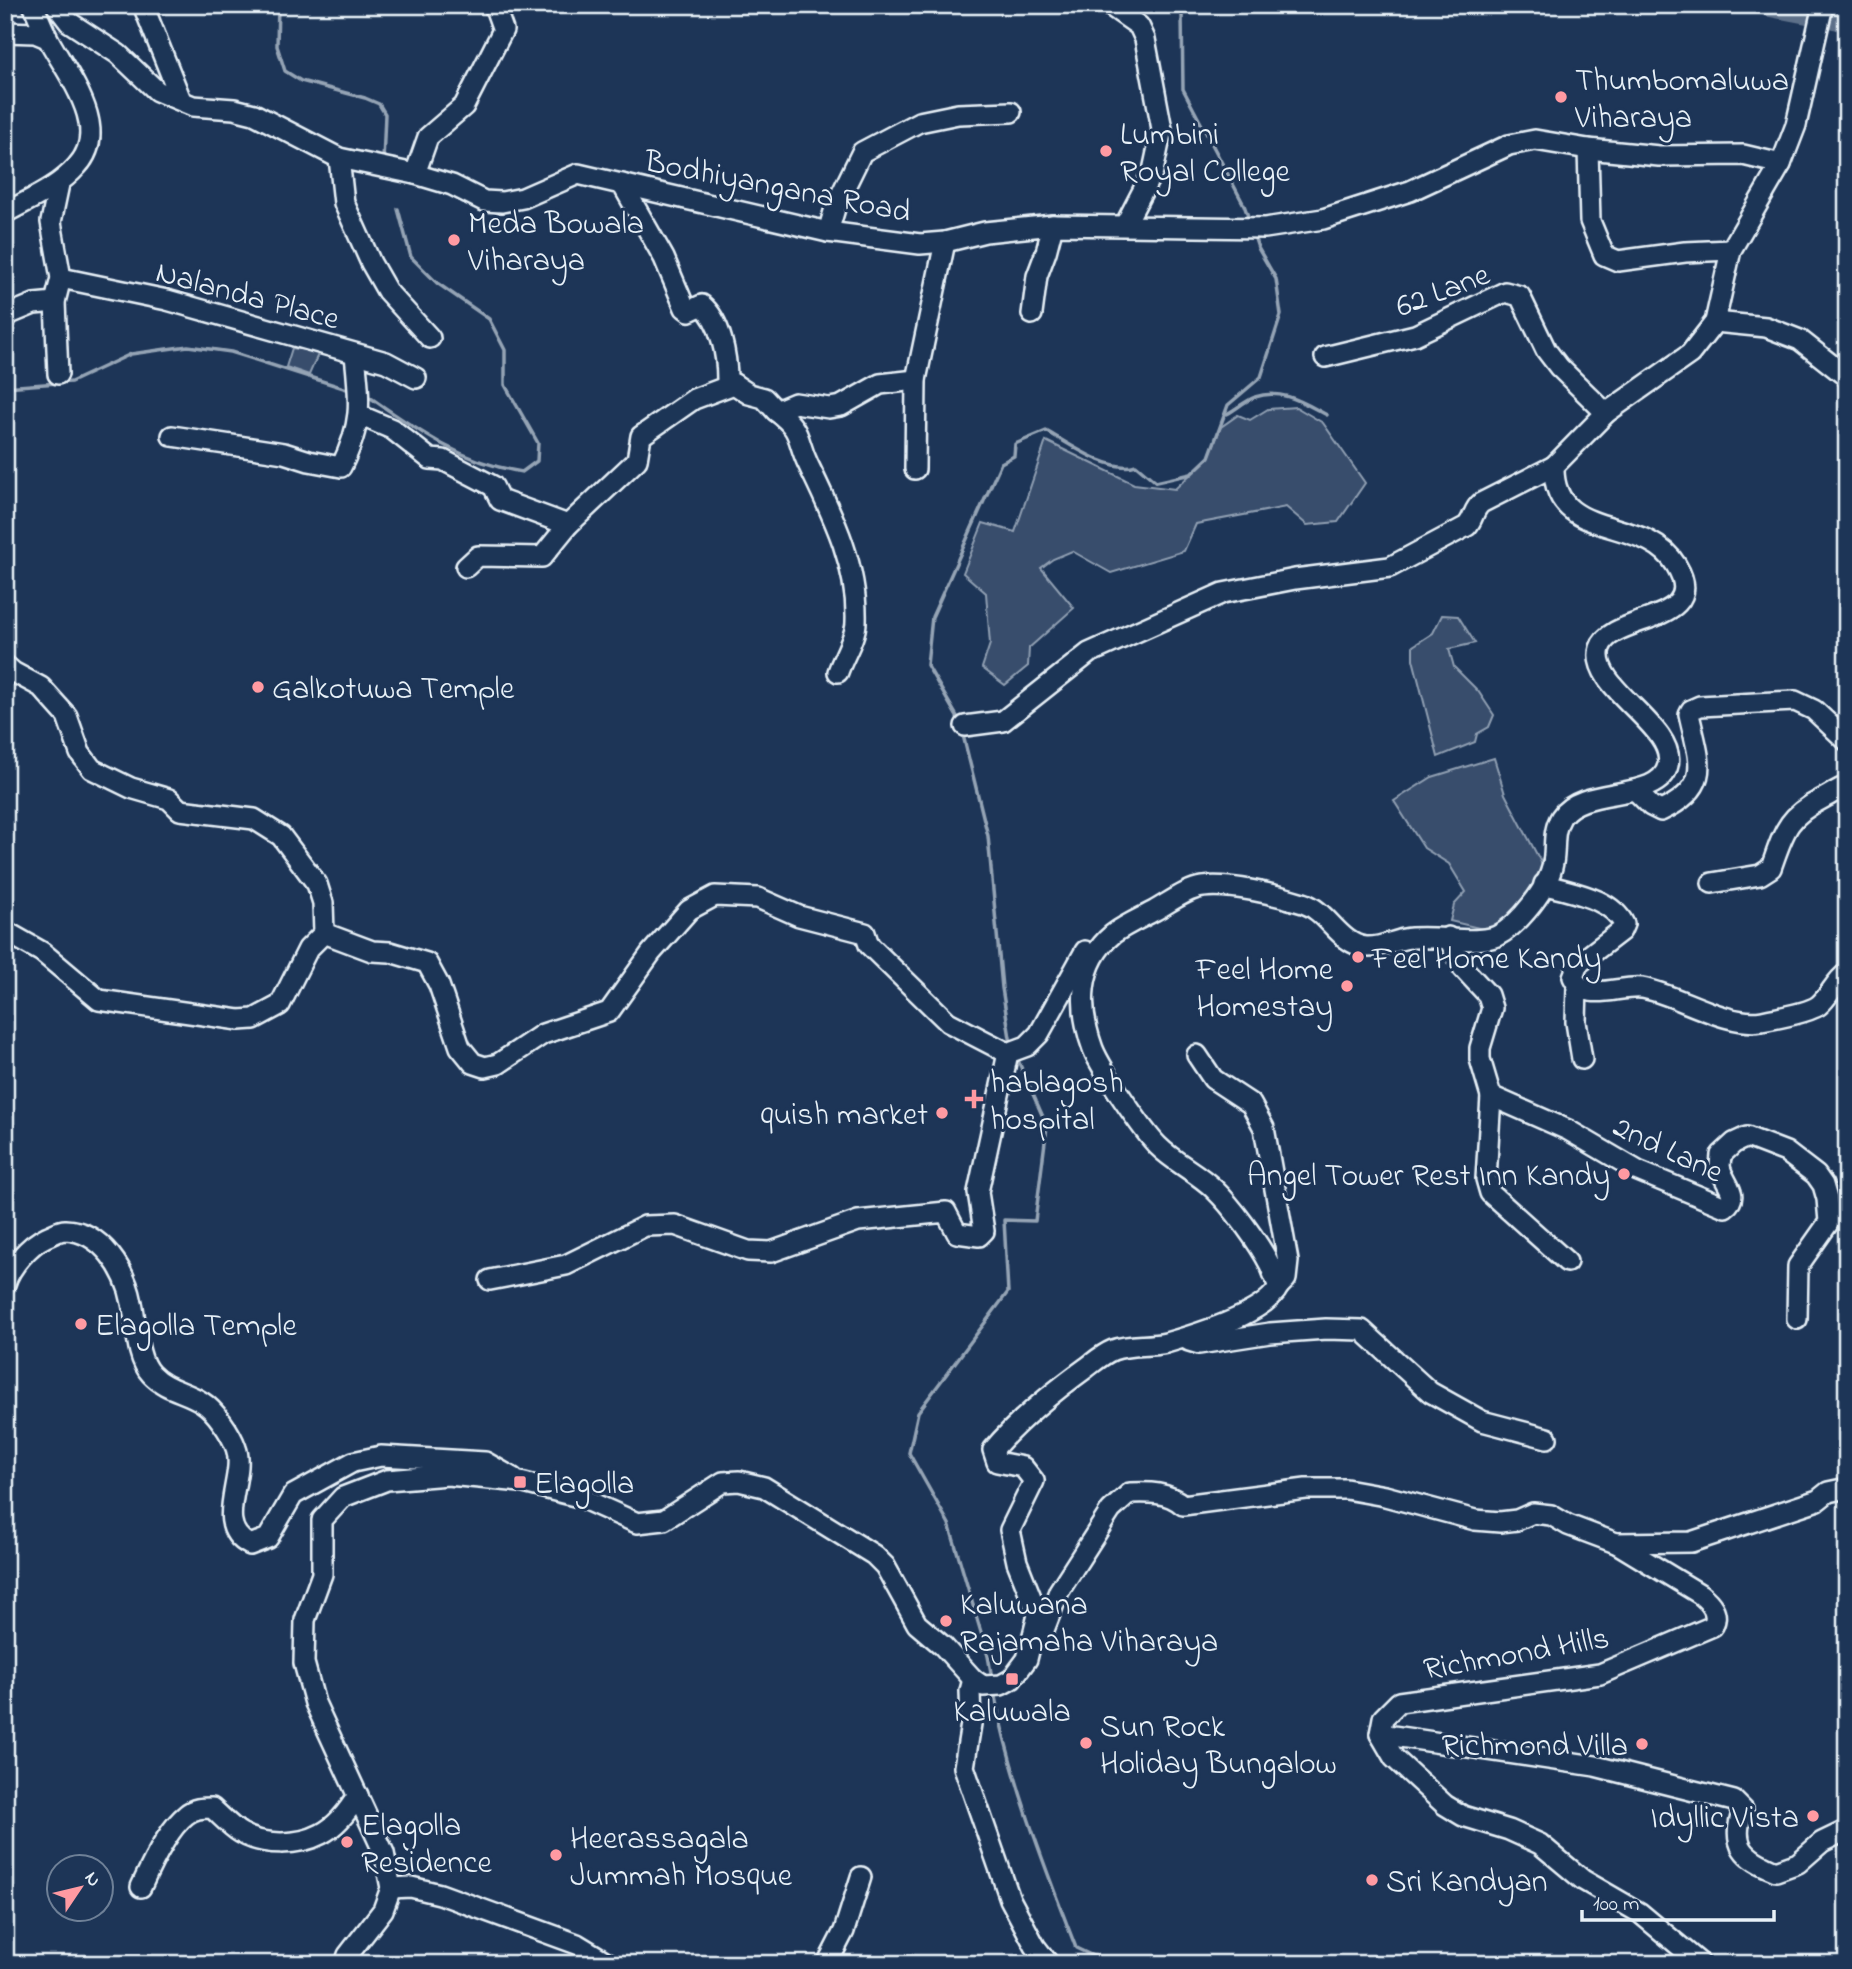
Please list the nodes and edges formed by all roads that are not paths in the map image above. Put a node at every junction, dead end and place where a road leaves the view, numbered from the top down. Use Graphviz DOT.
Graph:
graph roads {
  1 [pos="33,5"];
  2 [pos="57,5"];
  3 [pos="143,5"];
  4 [pos="494,5"];
  5 [pos="1109,5"];
  6 [pos="1823,5"];
  7 [pos="5,32"];
  8 [pos="47,38"];
  9 [pos="181,100"];
  10 [pos="1011,112"];
  11 [pos="1588,149"];
  12 [pos="339,158"];
  13 [pos="1781,164"];
  14 [pos="415,174"];
  15 [pos="58,184"];
  16 [pos="622,184"];
  17 [pos="5,213"];
  18 [pos="1053,225"];
  19 [pos="1125,225"];
  20 [pos="828,232"];
  21 [pos="945,242"];
  22 [pos="1731,250"];
  23 [pos="61,278"];
  24 [pos="55,302"];
  25 [pos="1032,314"];
  26 [pos="5,316"];
  27 [pos="1715,322"];
  28 [pos="430,338"];
  29 [pos="355,355"];
  30 [pos="1325,357"];
  31 [pos="58,374"];
  32 [pos="1847,377"];
  33 [pos="416,378"];
  34 [pos="916,380"];
  35 [pos="734,384"];
  36 [pos="776,411"];
  37 [pos="1606,412"];
  38 [pos="359,415"];
  39 [pos="172,436"];
  40 [pos="1554,466"];
  41 [pos="915,468"];
  42 [pos="568,525"];
  43 [pos="466,567"];
  44 [pos="5,665"];
  45 [pos="838,672"];
  46 [pos="965,726"];
  47 [pos="1847,741"];
  48 [pos="1847,786"];
  49 [pos="1634,790"];
  50 [pos="1712,883"];
  51 [pos="1544,884"];
  52 [pos="1198,887"];
  53 [pos="5,932"];
  54 [pos="324,933"];
  55 [pos="1448,937"];
  56 [pos="1847,973"];
  57 [pos="1577,986"];
  58 [pos="1008,1053"];
  59 [pos="1197,1055"];
  60 [pos="1582,1059"];
  61 [pos="1491,1096"];
  62 [pos="1567,1262"];
  63 [pos="490,1280"];
  64 [pos="5,1284"];
  65 [pos="1279,1286"];
  66 [pos="1797,1318"];
  67 [pos="1178,1337"];
  68 [pos="1547,1438"];
  69 [pos="520,1482"];
  70 [pos="1847,1488"];
  71 [pos="1616,1543"];
  72 [pos="1027,1659"];
  73 [pos="984,1684"];
  74 [pos="1380,1734"];
  75 [pos="358,1795"];
  76 [pos="1847,1830"];
  77 [pos="861,1877"];
  78 [pos="141,1887"];
  79 [pos="391,1888"];
  80 [pos="353,1961"];
  81 [pos="610,1964"];
  82 [pos="827,1964"];
  83 [pos="1049,1964"];
  84 [pos="1701,1964"];
  1 -- 8 [label="street"];
  2 -- 9 [label="street, Bodhiyangana Road"];
  3 -- 9 [label="street"];
  4 -- 14 [label="street"];
  5 -- 19 [label="street"];
  6 -- 13 [label="street"];
  7 -- 8 [label="street"];
  8 -- 15 [label="street"];
  9 -- 12 [label="street, Bodhiyangana Road"];
  10 -- 20 [label="street"];
  11 -- 13 [label="street, Bodhiyangana Road"];
  11 -- 19 [label="street, Bodhiyangana Road"];
  11 -- 22 [label="street"];
  12 -- 14 [label="street, Bodhiyangana Road"];
  12 -- 28 [label="street"];
  13 -- 22 [label="street"];
  14 -- 16 [label="street, Bodhiyangana Road"];
  15 -- 17 [label="street"];
  15 -- 23 [label="street"];
  16 -- 20 [label="street, Bodhiyangana Road"];
  16 -- 35 [label="street"];
  18 -- 19 [label="street, Bodhiyangana Road"];
  18 -- 21 [label="street, Bodhiyangana Road"];
  18 -- 25 [label="street"];
  20 -- 21 [label="street, Bodhiyangana Road"];
  21 -- 34 [label="street"];
  22 -- 27 [label="street"];
  23 -- 24 [label="street"];
  23 -- 29 [label="street, Nalanda Place"];
  24 -- 26 [label="street"];
  24 -- 31 [label="street"];
  27 -- 32 [label="street"];
  27 -- 37 [label="street"];
  29 -- 33 [label="street"];
  29 -- 38 [label="street, Nalanda Place"];
  30 -- 37 [label="street, 62 Lane"];
  34 -- 36 [label="street"];
  34 -- 41 [label="street"];
  35 -- 36 [label="street"];
  35 -- 42 [label="street"];
  36 -- 45 [label="street"];
  37 -- 40 [label="street"];
  38 -- 39 [label="street, Nalanda Place"];
  38 -- 42 [label="street"];
  40 -- 46 [label="street"];
  40 -- 49 [label="street"];
  42 -- 43 [label="street"];
  44 -- 54 [label="street"];
  47 -- 49 [label="street"];
  48 -- 50 [label="street"];
  49 -- 51 [label="street"];
  51 -- 55 [label="street"];
  51 -- 57 [label="street"];
  52 -- 55 [label="street"];
  52 -- 58 [label="street"];
  52 -- 65 [label="street"];
  53 -- 54 [label="street"];
  54 -- 58 [label="street"];
  55 -- 61 [label="street"];
  56 -- 57 [label="street"];
  57 -- 60 [label="street"];
  58 -- 63 [label="street"];
  59 -- 65 [label="street"];
  61 -- 62 [label="street"];
  61 -- 66 [label="street, 2nd Lane"];
  64 -- 69 [label="street"];
  65 -- 67 [label="street"];
  67 -- 68 [label="street"];
  67 -- 72 [label="street"];
  69 -- 73 [label="street"];
  69 -- 75 [label="street"];
  70 -- 71 [label="street"];
  71 -- 72 [label="street, Richmond Hills"];
  71 -- 74 [label="street, Richmond Hills"];
  72 -- 73 [label="street, Richmond Hills"];
  73 -- 83 [label="street"];
  74 -- 76 [label="street"];
  74 -- 84 [label="street"];
  75 -- 78 [label="street"];
  75 -- 79 [label="street"];
  77 -- 82 [label="street"];
  79 -- 80 [label="street"];
  79 -- 81 [label="street"];
}
